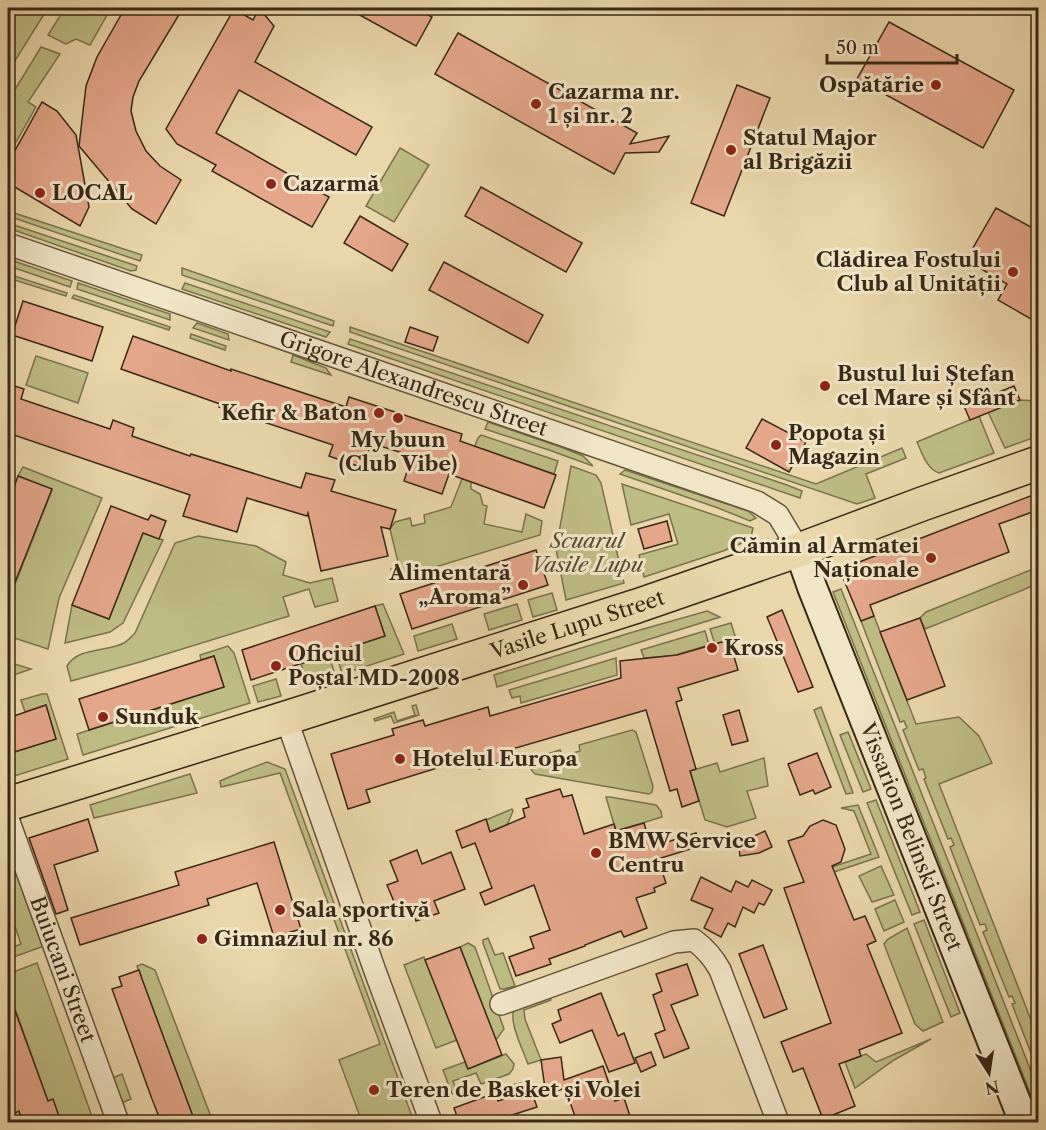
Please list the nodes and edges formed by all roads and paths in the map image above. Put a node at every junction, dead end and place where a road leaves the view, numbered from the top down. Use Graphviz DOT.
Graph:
graph roads {
  1 [pos="8,244"];
  2 [pos="1038,464"];
  3 [pos="799,549"];
  4 [pos="286,718"];
  5 [pos="8,804"];
  6 [pos="8,819"];
  7 [pos="501,1004"];
  8 [pos="118,1122"];
  9 [pos="431,1122"];
  10 [pos="778,1122"];
  11 [pos="1024,1122"];
  1 -- 3 [label="street, Grigore Alexandrescu Street"];
  2 -- 3 [label="main road, Vasile Lupu Street"];
  3 -- 4 [label="main road, Vasile Lupu Street"];
  3 -- 11 [label="main road, Vissarion Belinski Street"];
  4 -- 5 [label="main road, Vasile Lupu Street"];
  4 -- 9 [label="street"];
  6 -- 8 [label="street, Buiucani Street"];
  7 -- 10 [label="street"];
}
